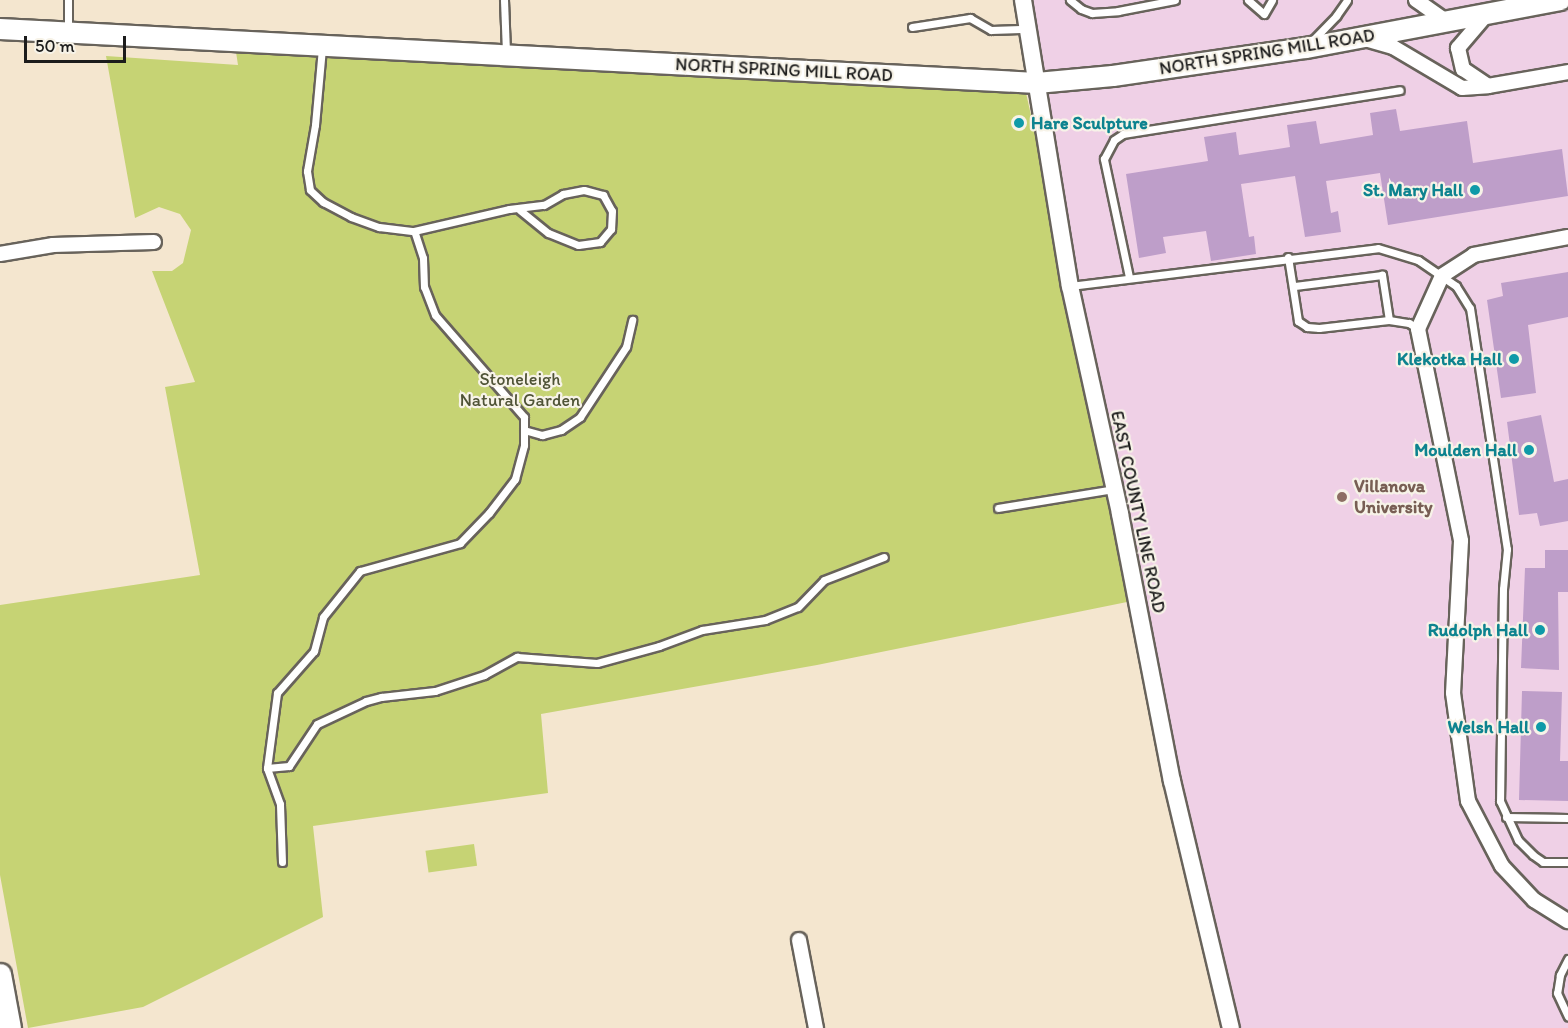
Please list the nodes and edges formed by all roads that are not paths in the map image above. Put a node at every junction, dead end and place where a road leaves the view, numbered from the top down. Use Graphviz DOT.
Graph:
graph roads {
  1 [pos="68,0"];
  2 [pos="504,0"];
  3 [pos="1023,0"];
  4 [pos="1070,0"];
  5 [pos="1175,0"];
  6 [pos="1248,0"];
  7 [pos="1272,0"];
  8 [pos="1347,0"];
  9 [pos="1416,0"];
  10 [pos="1561,0"];
  11 [pos="1487,14"];
  12 [pos="1448,22"];
  13 [pos="912,27"];
  14 [pos="0,29"];
  15 [pos="1028,29"];
  16 [pos="68,32"];
  17 [pos="1352,39"];
  18 [pos="322,45"];
  19 [pos="1306,48"];
  20 [pos="506,55"];
  21 [pos="1568,72"];
  22 [pos="1037,83"];
  23 [pos="1488,86"];
  24 [pos="1400,90"];
  25 [pos="520,210"];
  26 [pos="414,231"];
  27 [pos="1568,237"];
  28 [pos="154,242"];
  29 [pos="0,254"];
  30 [pos="1288,257"];
  31 [pos="1442,276"];
  32 [pos="1129,277"];
  33 [pos="1070,286"];
  34 [pos="1295,286"];
  35 [pos="632,320"];
  36 [pos="1389,320"];
  37 [pos="1418,329"];
  38 [pos="524,430"];
  39 [pos="1114,489"];
  40 [pos="998,508"];
  41 [pos="884,557"];
  42 [pos="267,768"];
  43 [pos="1506,817"];
  44 [pos="1568,818"];
  45 [pos="282,862"];
  46 [pos="1568,862"];
  47 [pos="1568,921"];
  48 [pos="799,940"];
  49 [pos="1568,959"];
  50 [pos="1,983"];
  51 [pos="1568,1017"];
  52 [pos="10,1028"];
  53 [pos="816,1028"];
  54 [pos="1231,1028"];
  1 -- 16 [label="lane"];
  2 -- 20 [label="lane"];
  3 -- 15 [label="street, EAST COUNTY LINE ROAD"];
  4 -- 5 [label="lane"];
  6 -- 7 [label="lane"];
  8 -- 19 [label="lane"];
  9 -- 12 [label="street"];
  10 -- 11 [label="main road, NORTH SPRING MILL ROAD"];
  11 -- 12 [label="main road, NORTH SPRING MILL ROAD"];
  11 -- 23 [label="street"];
  12 -- 17 [label="main road, NORTH SPRING MILL ROAD"];
  13 -- 15 [label="lane"];
  14 -- 16 [label="main road, NORTH SPRING MILL ROAD"];
  15 -- 22 [label="street, EAST COUNTY LINE ROAD"];
  16 -- 18 [label="main road, NORTH SPRING MILL ROAD"];
  17 -- 19 [label="main road, NORTH SPRING MILL ROAD"];
  17 -- 23 [label="street"];
  18 -- 20 [label="main road, NORTH SPRING MILL ROAD"];
  18 -- 26 [label="lane"];
  19 -- 22 [label="main road, NORTH SPRING MILL ROAD"];
  20 -- 22 [label="main road, NORTH SPRING MILL ROAD"];
  21 -- 23 [label="street"];
  22 -- 33 [label="street, EAST COUNTY LINE ROAD"];
  24 -- 32 [label="lane"];
  25 -- 25 [label="lane"];
  25 -- 26 [label="lane"];
  26 -- 38 [label="lane"];
  27 -- 31 [label="street"];
  28 -- 29 [label="street"];
  30 -- 31 [label="lane"];
  30 -- 32 [label="lane"];
  30 -- 34 [label="lane"];
  31 -- 37 [label="street"];
  31 -- 43 [label="lane"];
  32 -- 33 [label="lane"];
  33 -- 39 [label="street, EAST COUNTY LINE ROAD"];
  34 -- 36 [label="lane"];
  34 -- 36 [label="lane"];
  35 -- 38 [label="lane"];
  36 -- 37 [label="lane"];
  37 -- 47 [label="street"];
  38 -- 42 [label="lane"];
  39 -- 40 [label="lane"];
  39 -- 54 [label="street, EAST COUNTY LINE ROAD"];
  41 -- 42 [label="lane"];
  42 -- 45 [label="lane"];
  43 -- 44 [label="lane"];
  43 -- 46 [label="lane"];
  48 -- 53 [label="street"];
  49 -- 51 [label="lane"];
  50 -- 52 [label="main road"];
}
